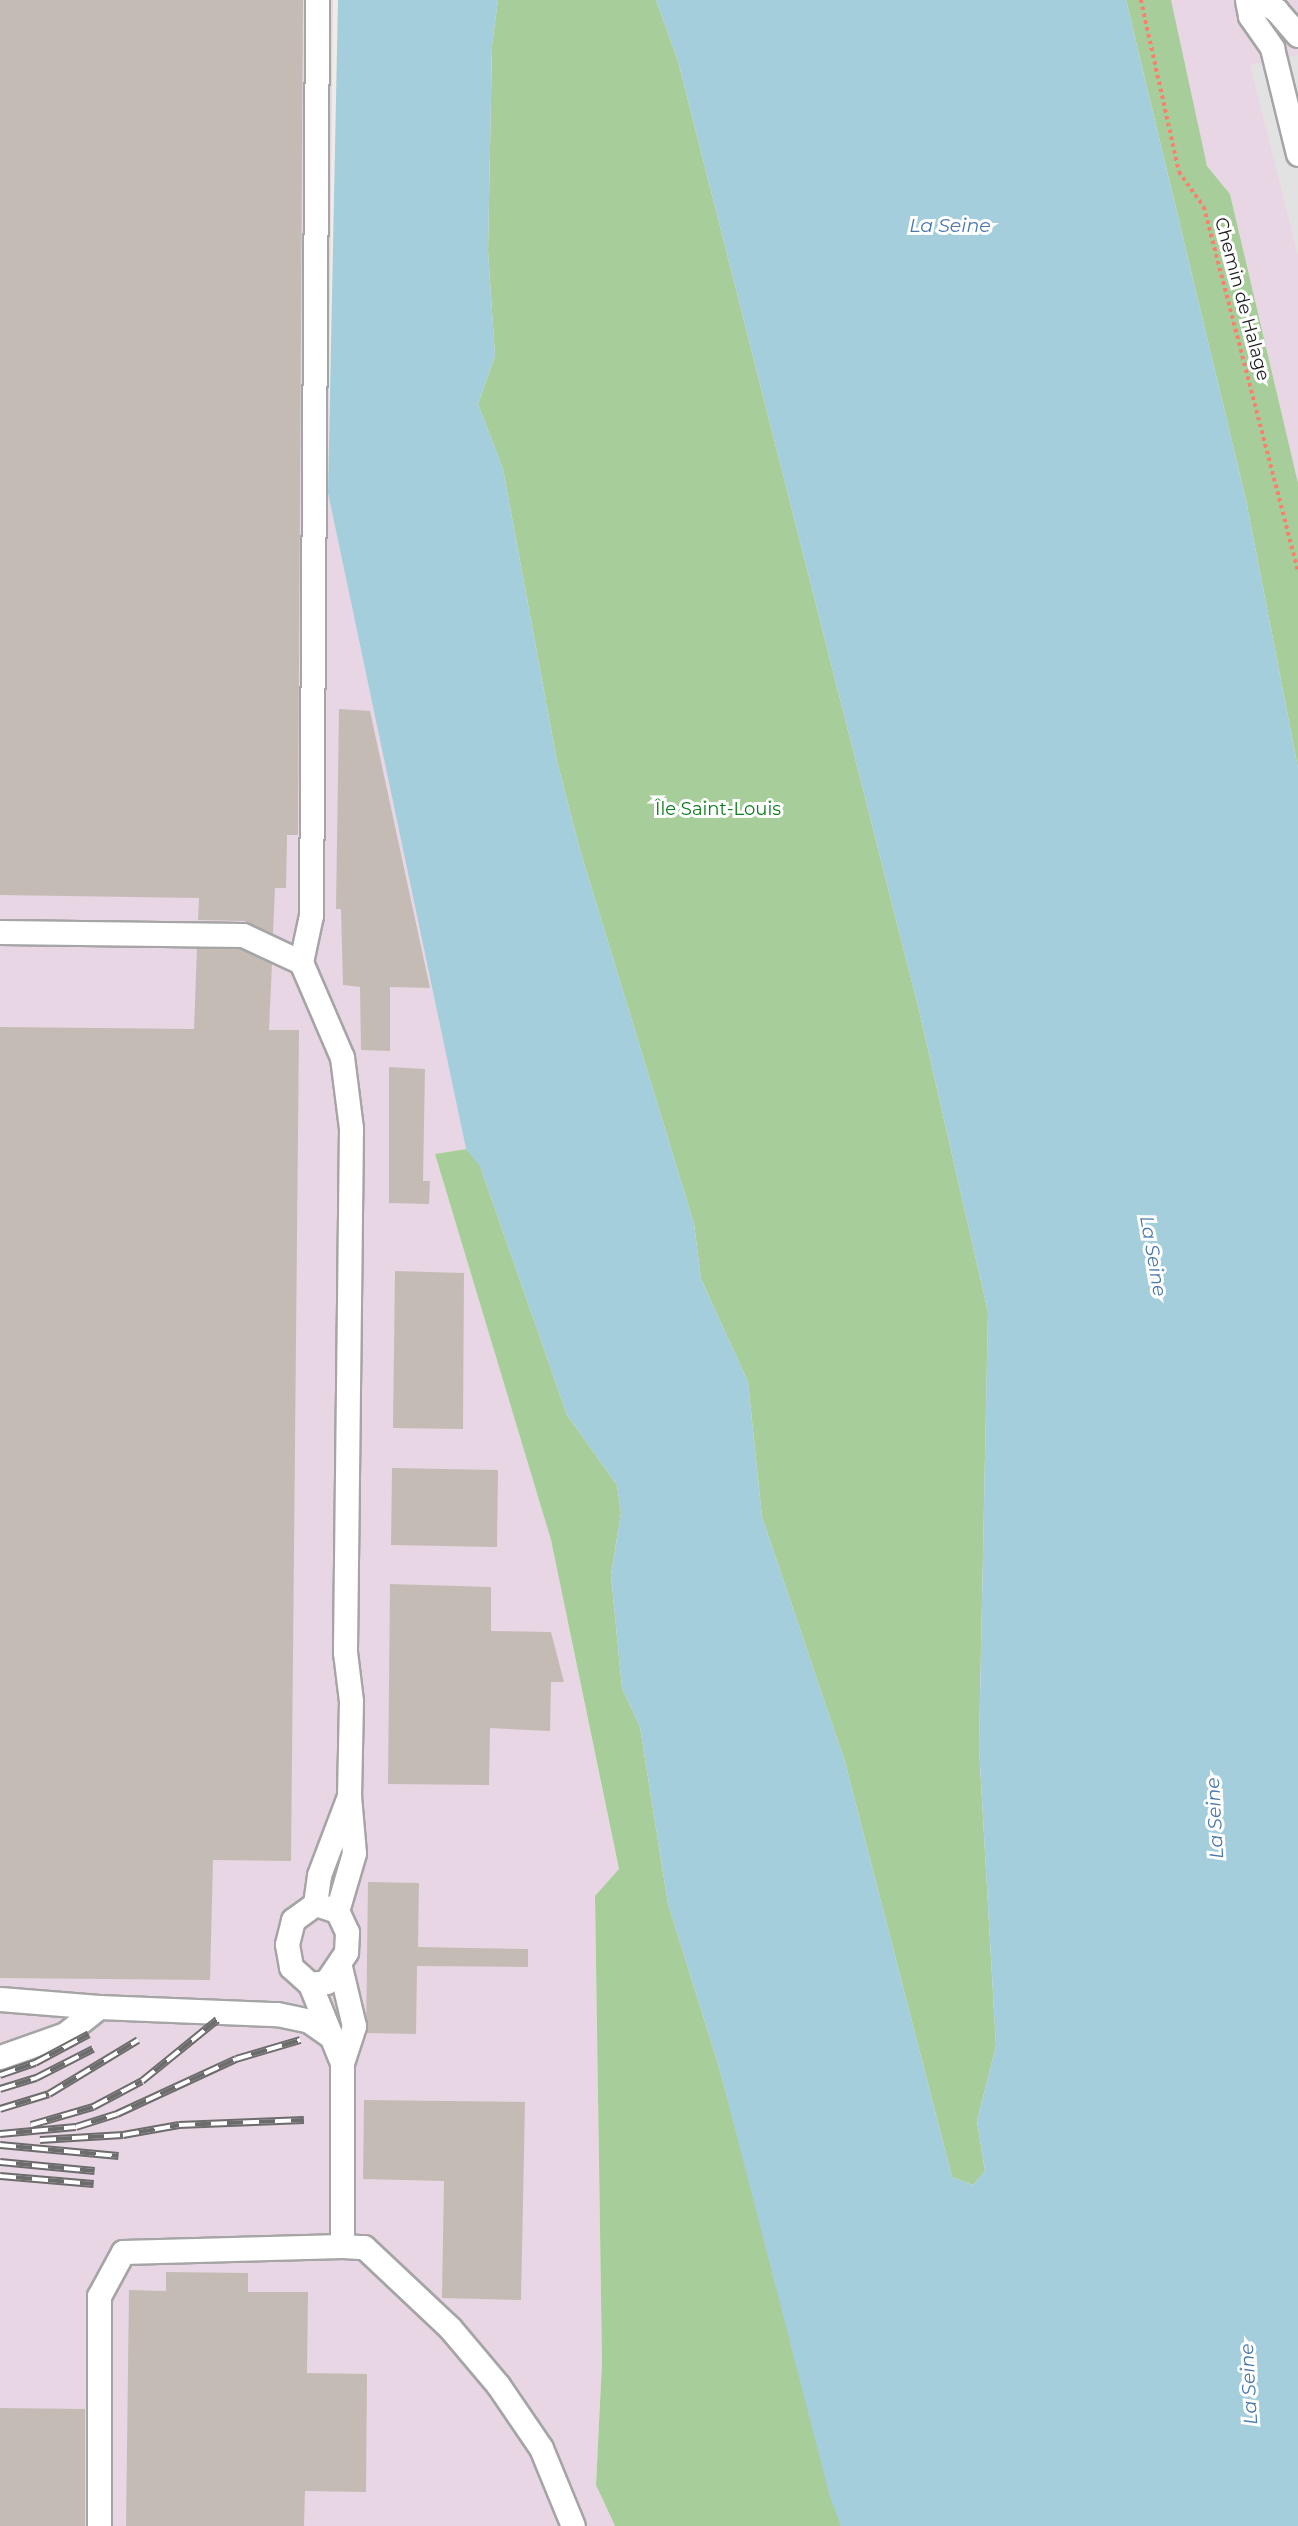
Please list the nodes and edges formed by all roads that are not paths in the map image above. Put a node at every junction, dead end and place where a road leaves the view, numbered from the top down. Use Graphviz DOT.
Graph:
graph roads {
  1 [pos="317,0"];
  2 [pos="1247,0"];
  3 [pos="1259,0"];
  4 [pos="1298,35"];
  5 [pos="1298,154"];
  6 [pos="0,932"];
  7 [pos="301,962"];
  8 [pos="326,1908"];
  9 [pos="340,1967"];
  10 [pos="310,1984"];
  11 [pos="0,1999"];
  12 [pos="99,2007"];
  13 [pos="329,2035"];
  14 [pos="0,2057"];
  15 [pos="342,2063"];
  16 [pos="342,2246"];
  17 [pos="99,2526"];
  18 [pos="573,2526"];
  1 -- 7 [label="lane"];
  2 -- 5 [label="lane"];
  3 -- 4 [label="lane"];
  6 -- 7 [label="lane"];
  7 -- 8 [label="lane"];
  8 -- 9 [label="lane"];
  8 -- 10 [label="lane"];
  9 -- 10 [label="lane"];
  9 -- 15 [label="lane"];
  10 -- 13 [label="lane"];
  11 -- 12 [label="lane"];
  12 -- 13 [label="lane"];
  12 -- 14 [label="lane"];
  13 -- 15 [label="lane"];
  15 -- 16 [label="lane"];
  16 -- 17 [label="lane"];
  16 -- 18 [label="lane"];
}
